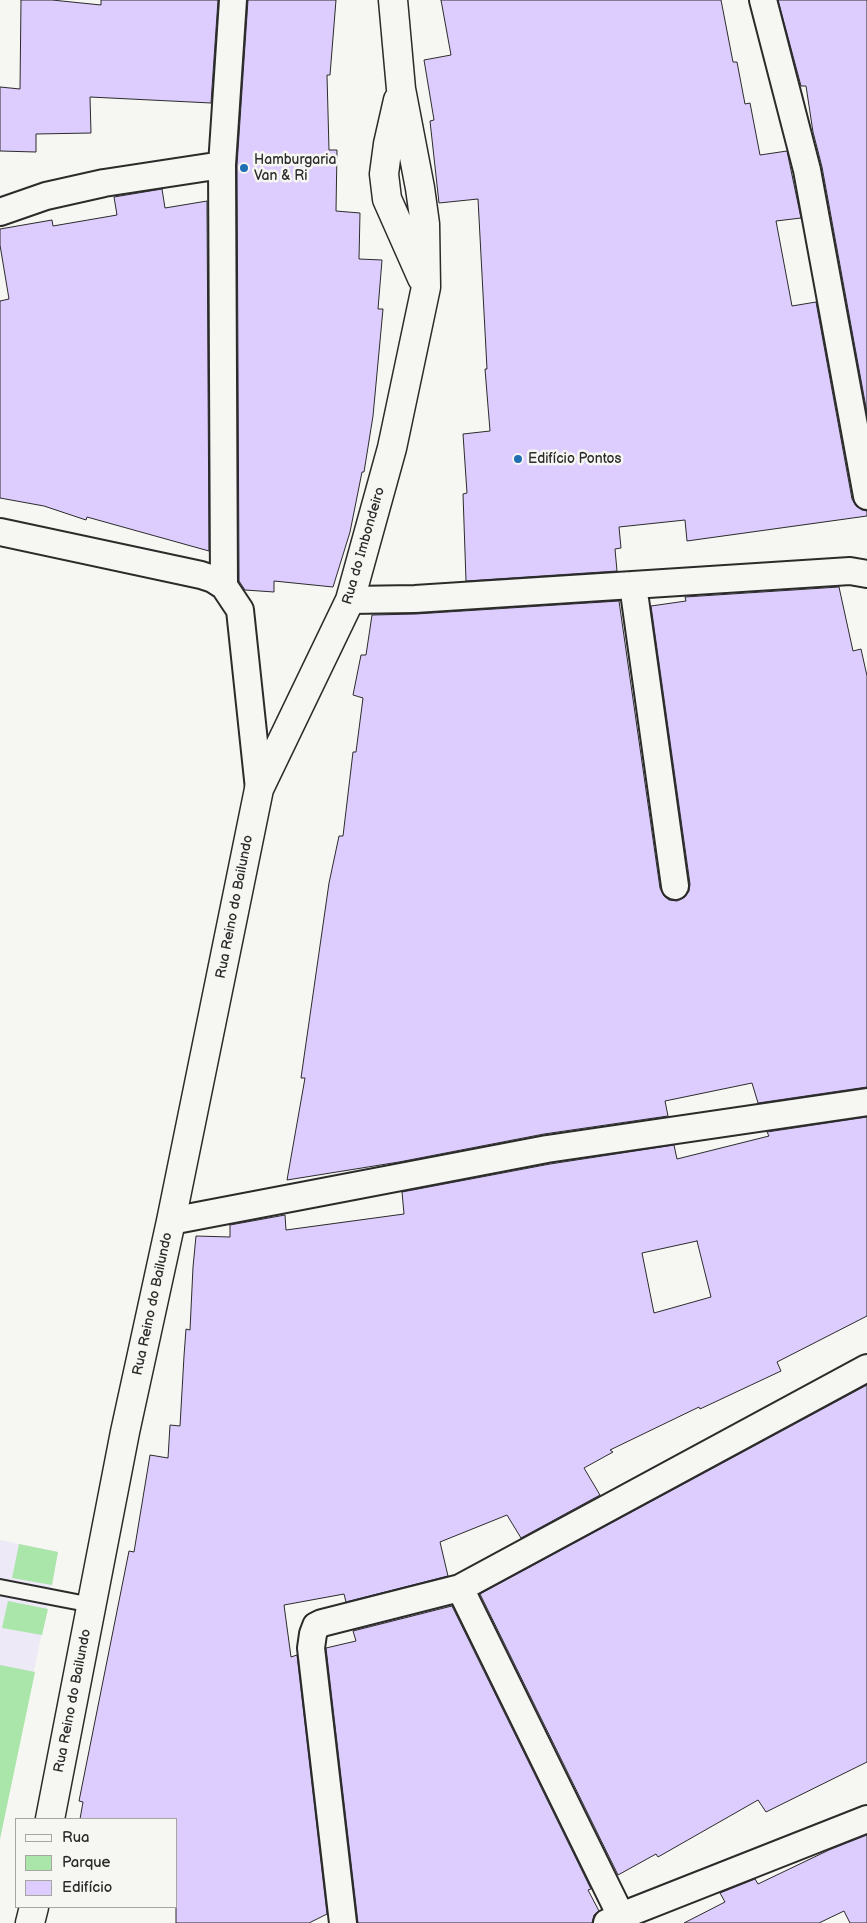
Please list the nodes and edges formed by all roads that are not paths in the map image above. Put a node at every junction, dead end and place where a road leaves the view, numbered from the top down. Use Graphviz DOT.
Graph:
graph roads {
  1 [pos="233,0"];
  2 [pos="393,0"];
  3 [pos="763,0"];
  4 [pos="222,165"];
  5 [pos="0,212"];
  6 [pos="867,496"];
  7 [pos="0,532"];
  8 [pos="867,574"];
  9 [pos="632,584"];
  10 [pos="224,586"];
  11 [pos="350,600"];
  12 [pos="259,789"];
  13 [pos="675,886"];
  14 [pos="867,1102"];
  15 [pos="171,1221"];
  16 [pos="867,1368"];
  17 [pos="0,1588"];
  18 [pos="460,1588"];
  19 [pos="92,1605"];
  20 [pos="50,1818"];
  21 [pos="867,1819"];
  22 [pos="34,1908"];
  23 [pos="614,1919"];
  24 [pos="30,1923"];
  25 [pos="343,1923"];
  1 -- 4 [label="street"];
  2 -- 11 [label="street, Rua do Imbondeiro"];
  3 -- 6 [label="street"];
  4 -- 5 [label="street"];
  4 -- 10 [label="street"];
  7 -- 10 [label="street"];
  8 -- 9 [label="street"];
  9 -- 11 [label="street"];
  9 -- 13 [label="street"];
  10 -- 12 [label="street"];
  11 -- 12 [label="street, Rua do Imbondeiro"];
  12 -- 15 [label="street, Rua Reino do Bailundo"];
  14 -- 15 [label="street"];
  15 -- 19 [label="street, Rua Reino do Bailundo"];
  16 -- 18 [label="street"];
  17 -- 19 [label="lane"];
  18 -- 23 [label="street"];
  18 -- 25 [label="street"];
  19 -- 20 [label="street, Rua Reino do Bailundo"];
  21 -- 23 [label="street"];
  22 -- 24 [label="street"];
}
